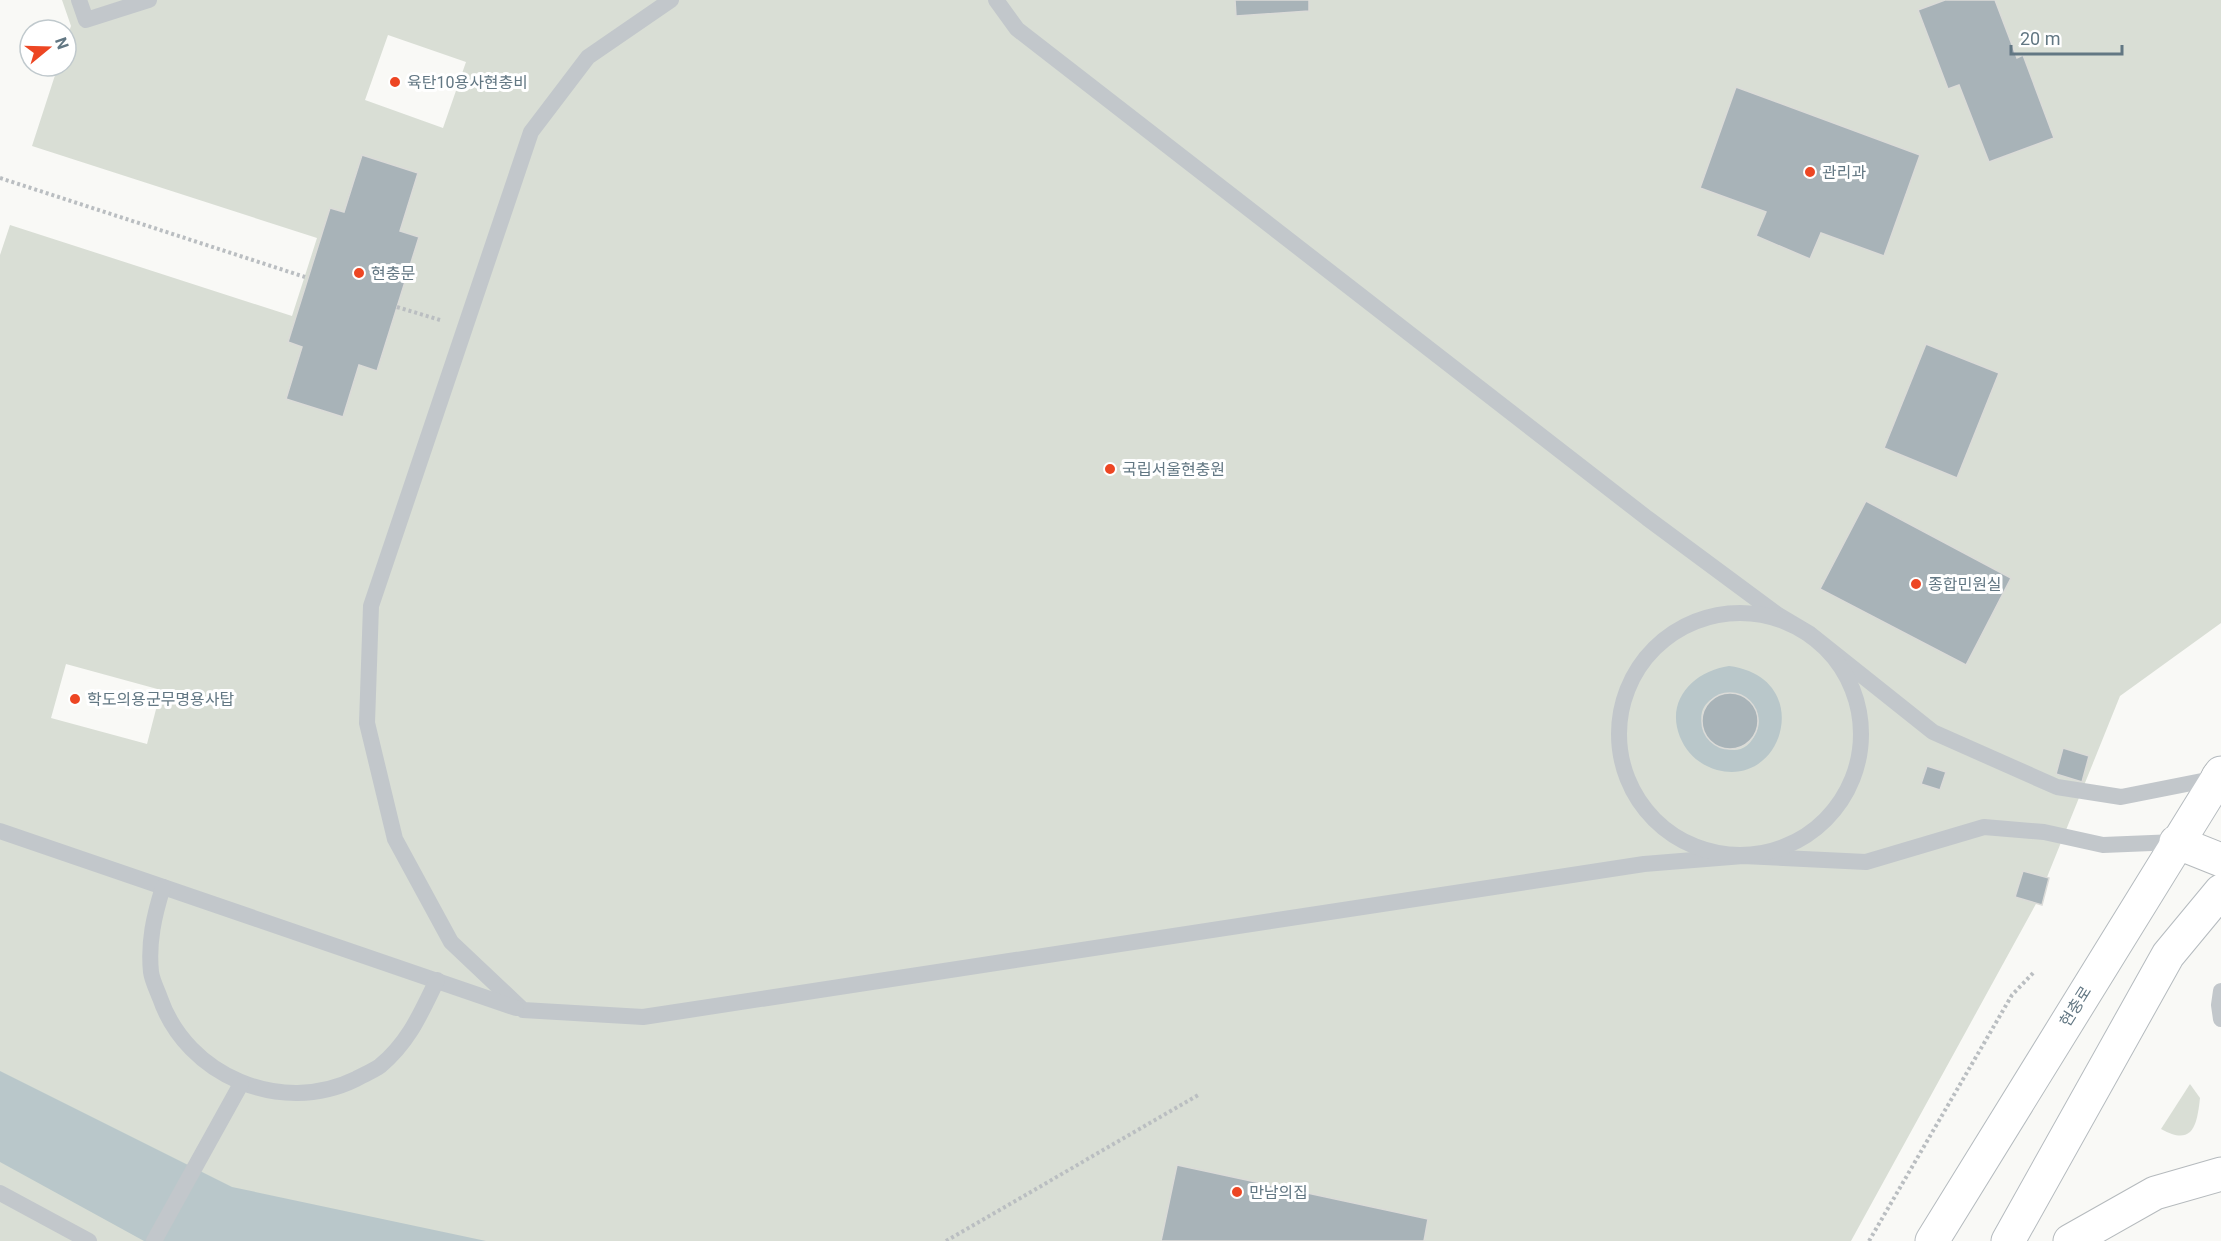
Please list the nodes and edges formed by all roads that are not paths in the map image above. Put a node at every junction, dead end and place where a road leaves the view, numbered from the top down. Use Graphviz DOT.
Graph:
graph roads {
  1 [pos="79,0"];
  2 [pos="149,0"];
  3 [pos="671,0"];
  4 [pos="996,0"];
  5 [pos="1810,634"];
  6 [pos="2220,776"];
  7 [pos="0,831"];
  8 [pos="2176,842"];
  9 [pos="1743,856"];
  10 [pos="2221,860"];
  11 [pos="163,887"];
  12 [pos="2221,891"];
  13 [pos="437,980"];
  14 [pos="2221,991"];
  15 [pos="523,1010"];
  16 [pos="2221,1019"];
  17 [pos="241,1084"];
  18 [pos="2221,1174"];
  19 [pos="0,1193"];
  20 [pos="89,1241"];
  21 [pos="154,1241"];
  22 [pos="1932,1241"];
  23 [pos="2008,1241"];
  24 [pos="2070,1241"];
  1 -- 2 [label="lane"];
  3 -- 15 [label="lane"];
  4 -- 5 [label="lane"];
  5 -- 6 [label="lane"];
  5 -- 9 [label="lane"];
  5 -- 9 [label="lane"];
  6 -- 8 [label="main road, 현충로"];
  7 -- 11 [label="lane"];
  8 -- 9 [label="lane"];
  8 -- 10 [label="main road"];
  8 -- 22 [label="main road, 현충로"];
  9 -- 15 [label="lane"];
  11 -- 13 [label="lane"];
  11 -- 17 [label="lane"];
  12 -- 23 [label="main road"];
  13 -- 15 [label="lane"];
  13 -- 17 [label="lane"];
  14 -- 16 [label="lane"];
  17 -- 21 [label="lane"];
  18 -- 24 [label="main road"];
  19 -- 20 [label="lane"];
}
